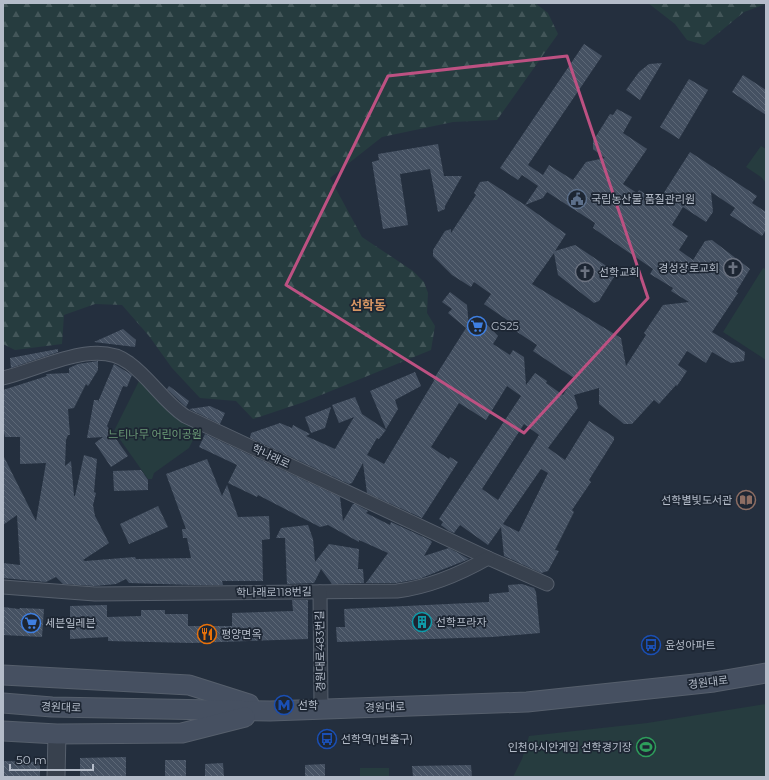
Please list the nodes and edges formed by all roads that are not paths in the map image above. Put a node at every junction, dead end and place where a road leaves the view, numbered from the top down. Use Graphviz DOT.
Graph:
graph roads {
  1 [pos="3,378"];
  2 [pos="488,558"];
  3 [pos="547,584"];
  4 [pos="3,587"];
  5 [pos="320,592"];
  6 [pos="766,674"];
  7 [pos="3,676"];
  8 [pos="3,703"];
  9 [pos="321,709"];
  10 [pos="270,711"];
  11 [pos="3,731"];
  12 [pos="57,734"];
  13 [pos="56,777"];
  1 -- 2 [label="street, 학나래로"];
  2 -- 3 [label="street, 학나래로"];
  2 -- 5 [label="street, 학나래로118번길"];
  4 -- 5 [label="street, 학나래로118번길"];
  5 -- 9 [label="street, 경원대로483번길"];
  6 -- 9 [label="main road, 경원대로"];
  7 -- 10 [label="main road"];
  8 -- 10 [label="main road, 경원대로"];
  9 -- 10 [label="main road, 경원대로"];
  10 -- 12 [label="main road"];
  11 -- 12 [label="main road"];
  12 -- 13 [label="street"];
}
